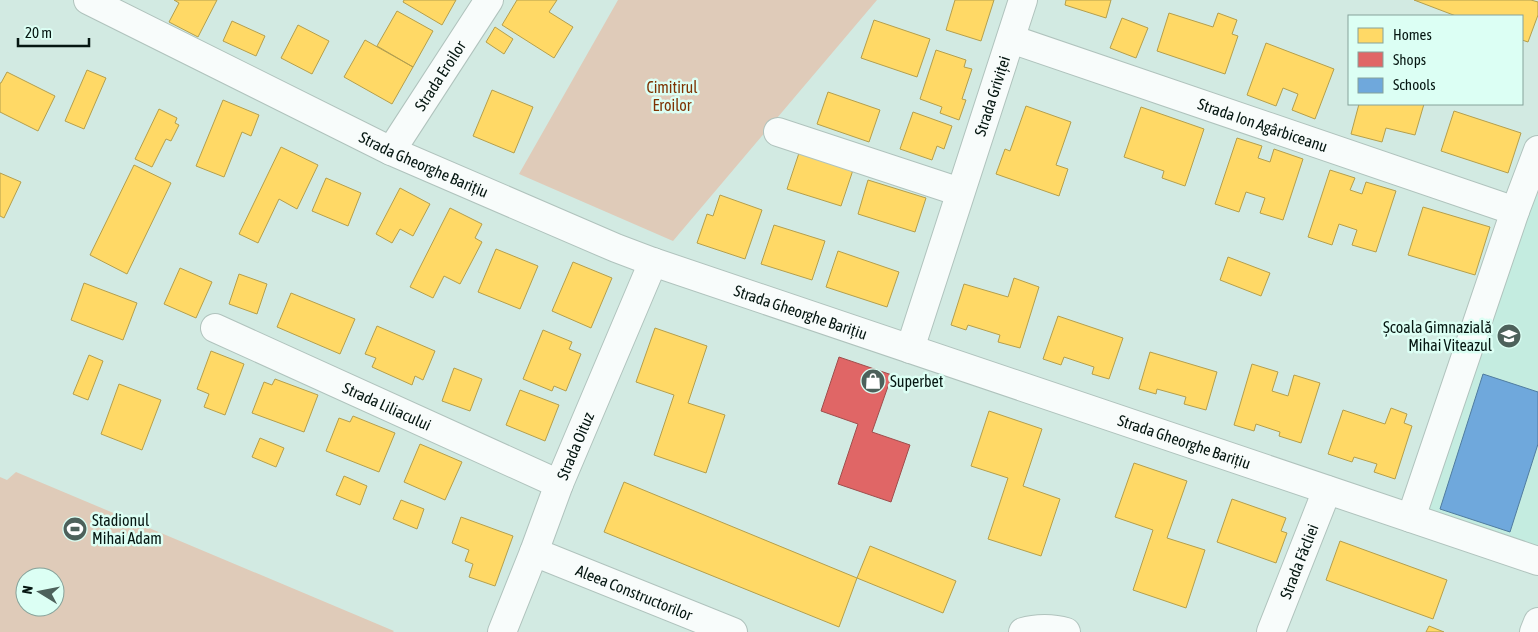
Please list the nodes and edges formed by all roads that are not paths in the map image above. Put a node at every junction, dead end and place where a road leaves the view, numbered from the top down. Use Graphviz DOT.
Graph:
graph roads {
  1 [pos="88,0"];
  2 [pos="489,0"];
  3 [pos="1023,0"];
  4 [pos="1010,38"];
  5 [pos="778,132"];
  6 [pos="1538,150"];
  7 [pos="390,151"];
  8 [pos="960,192"];
  9 [pos="1516,211"];
  10 [pos="653,262"];
  11 [pos="215,328"];
  12 [pos="910,348"];
  13 [pos="558,484"];
  14 [pos="1327,490"];
  15 [pos="1411,518"];
  16 [pos="534,552"];
  17 [pos="1538,561"];
  18 [pos="1538,622"];
  19 [pos="502,632"];
  20 [pos="733,632"];
  21 [pos="1023,632"];
  22 [pos="1066,632"];
  23 [pos="1271,632"];
  24 [pos="1534,632"];
  1 -- 7 [label="street, Strada Gheorghe Barițiu"];
  2 -- 7 [label="street, Strada Eroilor"];
  3 -- 4 [label="street, Strada Griviței"];
  4 -- 8 [label="street, Strada Griviței"];
  4 -- 9 [label="street, Strada Ion Agârbiceanu"];
  5 -- 8 [label="street"];
  6 -- 9 [label="street"];
  7 -- 10 [label="street, Strada Gheorghe Barițiu"];
  8 -- 12 [label="street, Strada Griviței"];
  9 -- 15 [label="street"];
  10 -- 12 [label="street, Strada Gheorghe Barițiu"];
  10 -- 13 [label="street, Strada Oituz"];
  11 -- 13 [label="street, Strada Liliacului"];
  12 -- 14 [label="street, Strada Gheorghe Barițiu"];
  13 -- 16 [label="street, Strada Oituz"];
  14 -- 15 [label="street, Strada Gheorghe Barițiu"];
  14 -- 23 [label="street, Strada Făcliei"];
  15 -- 17 [label="street, Strada Gheorghe Barițiu"];
  16 -- 19 [label="street, Strada Oituz"];
  16 -- 20 [label="street, Aleea Constructorilor"];
  18 -- 24 [label="street"];
  21 -- 22 [label="street"];
}
